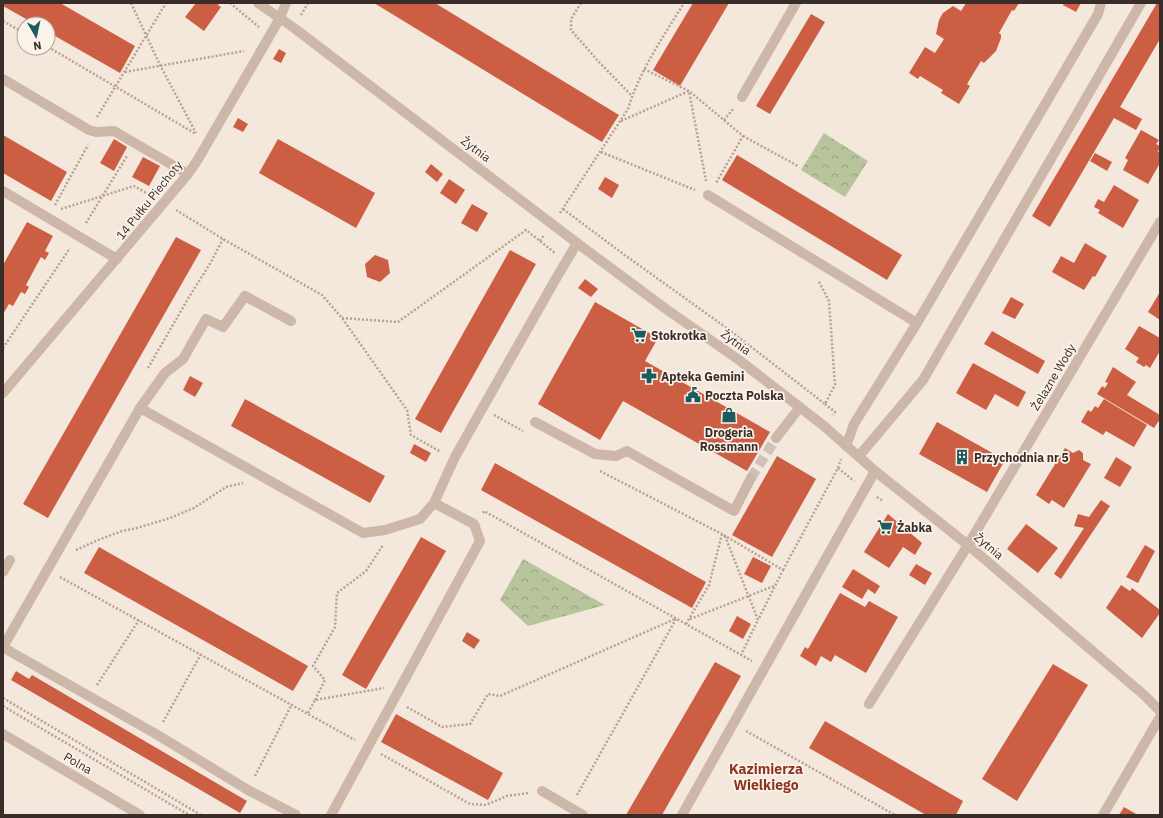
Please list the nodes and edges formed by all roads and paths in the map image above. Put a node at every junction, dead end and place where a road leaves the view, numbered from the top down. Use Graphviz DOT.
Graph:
graph roads {
  1 [pos="131,3"];
  2 [pos="166,3"];
  3 [pos="230,3"];
  4 [pos="237,3"];
  5 [pos="258,3"];
  6 [pos="286,3"];
  7 [pos="581,3"];
  8 [pos="684,3"];
  9 [pos="796,3"];
  10 [pos="1101,3"];
  11 [pos="1141,3"];
  12 [pos="235,6"];
  13 [pos="280,18"];
  14 [pos="3,21"];
  15 [pos="16,28"];
  16 [pos="146,36"];
  17 [pos="270,36"];
  18 [pos="264,47"];
  19 [pos="56,52"];
  20 [pos="160,65"];
  21 [pos="644,70"];
  22 [pos="124,72"];
  23 [pos="3,79"];
  24 [pos="115,86"];
  25 [pos="689,91"];
  26 [pos="632,96"];
  27 [pos="742,97"];
  28 [pos="621,121"];
  29 [pos="92,131"];
  30 [pos="196,134"];
  31 [pos="743,136"];
  32 [pos="209,141"];
  33 [pos="601,152"];
  34 [pos="798,166"];
  35 [pos="188,174"];
  36 [pos="3,191"];
  37 [pos="708,195"];
  38 [pos="54,206"];
  39 [pos="563,209"];
  40 [pos="1160,222"];
  41 [pos="553,224"];
  42 [pos="540,241"];
  43 [pos="577,243"];
  44 [pos="805,255"];
  45 [pos="117,259"];
  46 [pos="566,262"];
  47 [pos="342,318"];
  48 [pos="291,321"];
  49 [pos="918,323"];
  50 [pos="3,393"];
  51 [pos="140,408"];
  52 [pos="800,408"];
  53 [pos="482,409"];
  54 [pos="534,422"];
  55 [pos="528,433"];
  56 [pos="776,438"];
  57 [pos="846,446"];
  58 [pos="859,456"];
  59 [pos="596,468"];
  60 [pos="875,471"];
  61 [pos="751,478"];
  62 [pos="269,480"];
  63 [pos="865,490"];
  64 [pos="883,501"];
  65 [pos="434,503"];
  66 [pos="474,524"];
  67 [pos="395,527"];
  68 [pos="723,535"];
  69 [pos="968,545"];
  70 [pos="54,559"];
  71 [pos="10,560"];
  72 [pos="47,570"];
  73 [pos="783,570"];
  74 [pos="3,572"];
  75 [pos="774,586"];
  76 [pos="748,597"];
  77 [pos="676,619"];
  78 [pos="139,620"];
  79 [pos="690,620"];
  80 [pos="758,620"];
  81 [pos="686,624"];
  82 [pos="3,647"];
  83 [pos="201,654"];
  84 [pos="741,655"];
  85 [pos="764,668"];
  86 [pos="402,684"];
  87 [pos="89,697"];
  88 [pos="3,698"];
  89 [pos="394,699"];
  90 [pos="315,700"];
  91 [pos="292,704"];
  92 [pos="869,704"];
  93 [pos="3,706"];
  94 [pos="1160,711"];
  95 [pos="308,713"];
  96 [pos="1160,717"];
  97 [pos="733,724"];
  98 [pos="3,734"];
  99 [pos="156,734"];
  100 [pos="368,747"];
  101 [pos="248,790"];
  102 [pos="542,791"];
  103 [pos="570,807"];
  104 [pos="140,815"];
  105 [pos="189,815"];
  106 [pos="201,815"];
  107 [pos="296,815"];
  108 [pos="331,815"];
  109 [pos="583,815"];
  110 [pos="682,815"];
  111 [pos="895,815"];
  112 [pos="1103,815"];
  1 -- 16 [label="path"];
  2 -- 16 [label="path"];
  3 -- 12 [label="path"];
  4 -- 12 [label="path"];
  5 -- 13 [label="street, Żytnia"];
  6 -- 13 [label="street, 14 Pułku Piechoty"];
  7 -- 26 [label="path"];
  8 -- 21 [label="path"];
  9 -- 27 [label="street"];
  10 -- 49 [label="street"];
  11 -- 58 [label="street"];
  12 -- 17 [label="path"];
  13 -- 17 [label="street, 14 Pułku Piechoty"];
  13 -- 41 [label="street, Żytnia"];
  14 -- 15 [label="path"];
  16 -- 20 [label="path"];
  16 -- 22 [label="path"];
  17 -- 18 [label="street, 14 Pułku Piechoty"];
  18 -- 20 [label="path"];
  18 -- 32 [label="street, 14 Pułku Piechoty"];
  19 -- 24 [label="path"];
  20 -- 22 [label="path"];
  20 -- 30 [label="path"];
  21 -- 25 [label="path"];
  21 -- 26 [label="path"];
  22 -- 24 [label="path"];
  23 -- 29 [label="street"];
  24 -- 29 [label="path"];
  24 -- 30 [label="path"];
  25 -- 28 [label="path"];
  25 -- 31 [label="path"];
  25 -- 37 [label="path"];
  26 -- 28 [label="path"];
  28 -- 33 [label="path"];
  29 -- 35 [label="street"];
  29 -- 38 [label="path"];
  30 -- 32 [label="path"];
  31 -- 34 [label="path"];
  31 -- 37 [label="path"];
  32 -- 35 [label="street, 14 Pułku Piechoty"];
  33 -- 37 [label="path"];
  33 -- 39 [label="path"];
  35 -- 45 [label="street, 14 Pułku Piechoty"];
  36 -- 45 [label="street"];
  37 -- 44 [label="street"];
  39 -- 41 [label="path"];
  39 -- 44 [label="path"];
  40 -- 69 [label="street, Żelazne Wody"];
  41 -- 42 [label="path"];
  41 -- 43 [label="street, Żytnia"];
  42 -- 46 [label="path"];
  42 -- 47 [label="path"];
  43 -- 46 [label="street"];
  43 -- 52 [label="street, Żytnia"];
  44 -- 49 [label="street"];
  45 -- 50 [label="street, 14 Pułku Piechoty"];
  46 -- 53 [label="street"];
  48 -- 51 [label="street"];
  49 -- 57 [label="street"];
  51 -- 62 [label="street"];
  51 -- 70 [label="street"];
  52 -- 56 [label="street"];
  52 -- 57 [label="street, Żytnia"];
  53 -- 55 [label="path"];
  53 -- 65 [label="street"];
  54 -- 61 [label="street"];
  57 -- 58 [label="street, Żytnia"];
  58 -- 60 [label="street, Żytnia"];
  59 -- 68 [label="path"];
  60 -- 63 [label="street"];
  60 -- 69 [label="street, Żytnia"];
  62 -- 67 [label="street"];
  62 -- 70 [label="path"];
  63 -- 64 [label="path"];
  63 -- 73 [label="path"];
  63 -- 85 [label="street"];
  65 -- 66 [label="street"];
  65 -- 67 [label="street"];
  66 -- 77 [label="path"];
  66 -- 86 [label="street"];
  67 -- 90 [label="path"];
  68 -- 73 [label="path"];
  68 -- 76 [label="path"];
  68 -- 79 [label="path"];
  69 -- 92 [label="street, Żelazne Wody"];
  69 -- 94 [label="street, Żytnia"];
  70 -- 72 [label="street"];
  71 -- 74 [label="street"];
  72 -- 78 [label="path"];
  72 -- 82 [label="street"];
  73 -- 75 [label="path"];
  75 -- 76 [label="path"];
  75 -- 80 [label="path"];
  76 -- 79 [label="path"];
  76 -- 80 [label="path"];
  77 -- 81 [label="path"];
  77 -- 89 [label="path"];
  77 -- 103 [label="path"];
  78 -- 83 [label="path"];
  78 -- 87 [label="path"];
  79 -- 81 [label="path"];
  80 -- 84 [label="path"];
  81 -- 84 [label="path"];
  82 -- 87 [label="street"];
  83 -- 91 [label="path"];
  83 -- 99 [label="path"];
  84 -- 85 [label="path"];
  85 -- 97 [label="street"];
  86 -- 89 [label="street"];
  86 -- 90 [label="path"];
  87 -- 99 [label="street"];
  88 -- 106 [label="path"];
  89 -- 100 [label="street"];
  90 -- 95 [label="path"];
  91 -- 95 [label="path"];
  91 -- 101 [label="path"];
  93 -- 105 [label="path"];
  95 -- 100 [label="path"];
  96 -- 112 [label="street"];
  97 -- 110 [label="street"];
  97 -- 111 [label="path"];
  98 -- 104 [label="street, Polna"];
  99 -- 101 [label="street"];
  100 -- 102 [label="path"];
  100 -- 108 [label="street"];
  101 -- 107 [label="street"];
  102 -- 103 [label="street"];
  103 -- 109 [label="street"];
}
